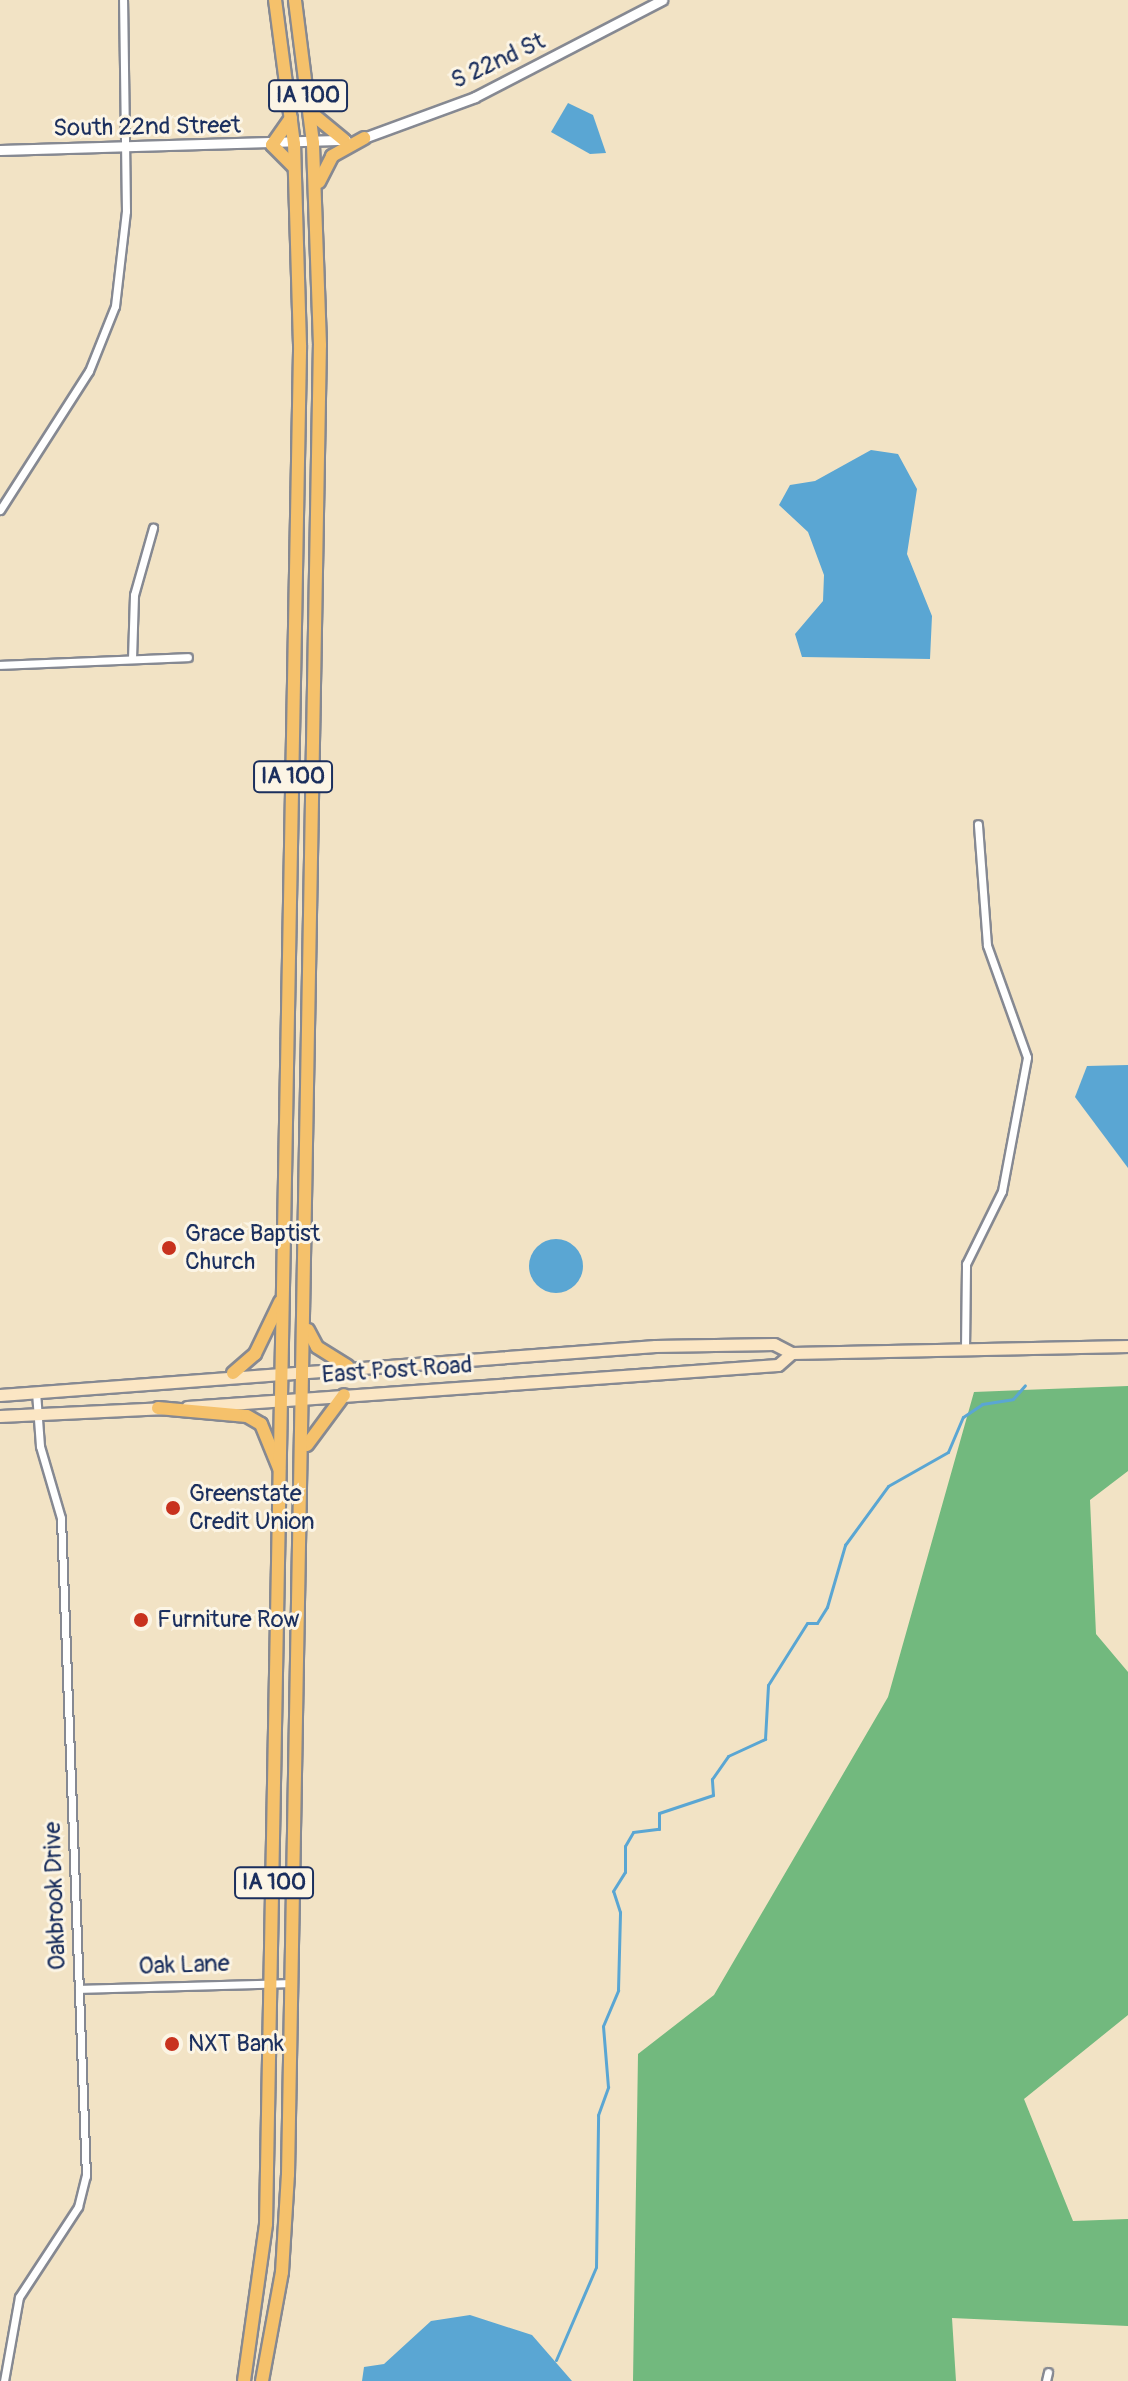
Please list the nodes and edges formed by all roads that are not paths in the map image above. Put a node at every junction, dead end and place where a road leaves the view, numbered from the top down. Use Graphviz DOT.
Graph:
graph roads {
  1 [pos="123,0"];
  2 [pos="275,0"];
  3 [pos="295,0"];
  4 [pos="662,0"];
  5 [pos="310,112"];
  6 [pos="292,117"];
  7 [pos="364,138"];
  8 [pos="344,140"];
  9 [pos="313,143"];
  10 [pos="294,144"];
  11 [pos="272,145"];
  12 [pos="126,149"];
  13 [pos="0,150"];
  14 [pos="296,170"];
  15 [pos="316,193"];
  16 [pos="0,510"];
  17 [pos="153,528"];
  18 [pos="188,657"];
  19 [pos="132,659"];
  20 [pos="1,662"];
  21 [pos="978,824"];
  22 [pos="284,1292"];
  23 [pos="306,1322"];
  24 [pos="1128,1346"];
  25 [pos="965,1349"];
  26 [pos="792,1353"];
  27 [pos="348,1366"];
  28 [pos="305,1369"];
  29 [pos="283,1370"];
  30 [pos="233,1373"];
  31 [pos="36,1392"];
  32 [pos="0,1395"];
  33 [pos="344,1395"];
  34 [pos="304,1398"];
  35 [pos="283,1400"];
  36 [pos="158,1408"];
  37 [pos="37,1415"];
  38 [pos="0,1416"];
  39 [pos="304,1455"];
  40 [pos="283,1478"];
  41 [pos="272,1982"];
  42 [pos="290,1983"];
  43 [pos="79,1989"];
  44 [pos="1048,2372"];
  45 [pos="4,2381"];
  46 [pos="244,2381"];
  47 [pos="262,2381"];
  48 [pos="1046,2381"];
  1 -- 12 [label="street"];
  2 -- 6 [label="highway, IA 100"];
  3 -- 5 [label="highway, IA 100"];
  4 -- 7 [label="street, S 22nd St"];
  5 -- 8 [label="highway"];
  5 -- 9 [label="highway, IA 100"];
  6 -- 10 [label="highway, IA 100"];
  6 -- 11 [label="highway"];
  7 -- 8 [label="street, S 22nd St"];
  7 -- 15 [label="highway"];
  8 -- 9 [label="street, South 22nd Street"];
  9 -- 10 [label="street, South 22nd Street"];
  9 -- 15 [label="highway, IA 100"];
  10 -- 11 [label="street, South 22nd Street"];
  10 -- 14 [label="highway, IA 100"];
  11 -- 12 [label="street, South 22nd Street"];
  11 -- 14 [label="highway"];
  12 -- 13 [label="street, South 22nd Street"];
  12 -- 16 [label="street"];
  14 -- 22 [label="highway, IA 100"];
  15 -- 23 [label="highway, IA 100"];
  17 -- 19 [label="street"];
  18 -- 19 [label="street"];
  19 -- 20 [label="street"];
  21 -- 25 [label="street"];
  22 -- 29 [label="highway, IA 100"];
  22 -- 30 [label="highway"];
  23 -- 27 [label="highway"];
  23 -- 28 [label="highway, IA 100"];
  24 -- 25 [label="main road, East Post Road"];
  25 -- 26 [label="main road, East Post Road"];
  26 -- 27 [label="main road, East Post Road"];
  26 -- 33 [label="main road, East Post Road"];
  27 -- 28 [label="main road, East Post Road"];
  28 -- 29 [label="main road, East Post Road"];
  28 -- 34 [label="highway, IA 100"];
  29 -- 30 [label="main road, East Post Road"];
  29 -- 35 [label="highway, IA 100"];
  30 -- 31 [label="main road, East Post Road"];
  31 -- 32 [label="main road, East Post Road"];
  31 -- 37 [label="street, Oakbrook Drive"];
  33 -- 34 [label="main road, East Post Road"];
  33 -- 39 [label="highway"];
  34 -- 35 [label="main road, East Post Road"];
  34 -- 39 [label="highway, IA 100"];
  35 -- 36 [label="main road, East Post Road"];
  35 -- 40 [label="highway, IA 100"];
  36 -- 37 [label="main road, East Post Road"];
  36 -- 40 [label="highway"];
  37 -- 38 [label="main road, East Post Road"];
  37 -- 43 [label="street, Oakbrook Drive"];
  39 -- 42 [label="highway, IA 100"];
  40 -- 41 [label="highway, IA 100"];
  41 -- 42 [label="street, Oak Lane"];
  41 -- 43 [label="street, Oak Lane"];
  41 -- 46 [label="highway, IA 100"];
  42 -- 47 [label="highway, IA 100"];
  43 -- 45 [label="street, Oakbrook Drive"];
  44 -- 48 [label="street"];
}
